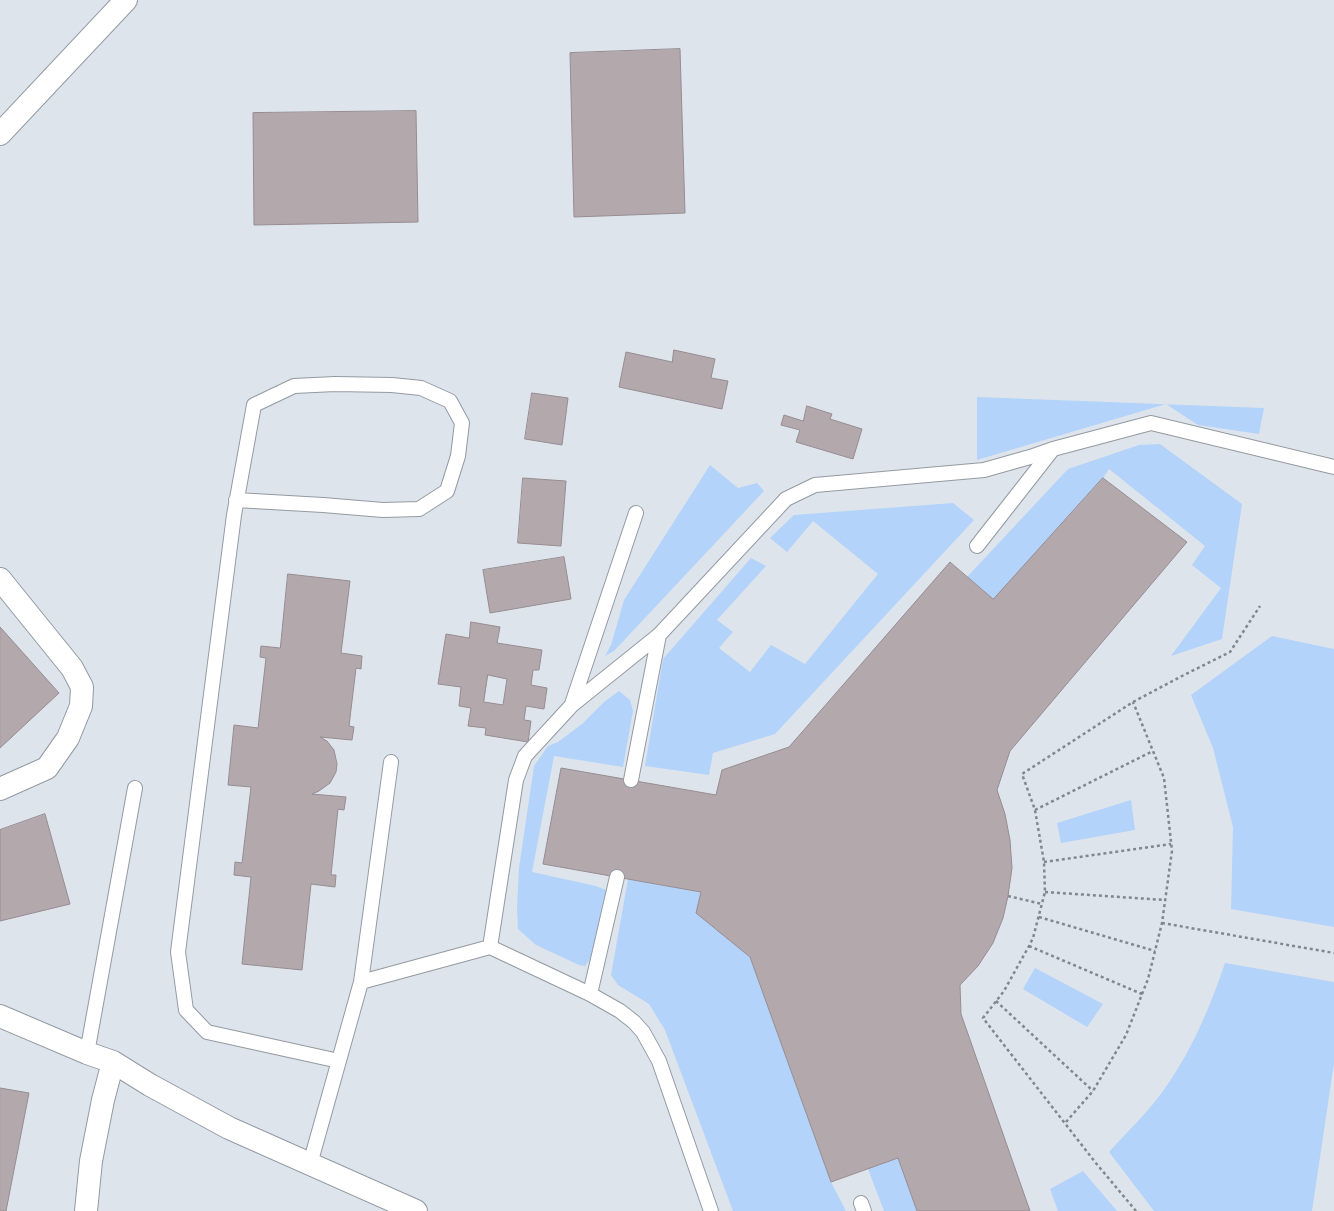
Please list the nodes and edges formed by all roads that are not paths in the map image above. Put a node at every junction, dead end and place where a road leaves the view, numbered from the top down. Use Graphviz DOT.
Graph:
graph roads {
  1 [pos="126,0"];
  2 [pos="0,134"];
  3 [pos="1053,449"];
  4 [pos="1334,467"];
  5 [pos="236,500"];
  6 [pos="636,513"];
  7 [pos="977,546"];
  8 [pos="0,579"];
  9 [pos="658,635"];
  10 [pos="572,704"];
  11 [pos="391,762"];
  12 [pos="632,780"];
  13 [pos="135,788"];
  14 [pos="0,789"];
  15 [pos="617,877"];
  16 [pos="490,947"];
  17 [pos="361,982"];
  18 [pos="590,994"];
  19 [pos="0,1016"];
  20 [pos="87,1053"];
  21 [pos="339,1061"];
  22 [pos="112,1062"];
  23 [pos="310,1164"];
  24 [pos="86,1211"];
  25 [pos="416,1211"];
  26 [pos="711,1211"];
  1 -- 2 [label="street"];
  3 -- 4 [label="lane"];
  3 -- 7 [label="lane"];
  3 -- 9 [label="lane"];
  5 -- 5 [label="lane"];
  5 -- 21 [label="lane"];
  6 -- 10 [label="lane"];
  8 -- 14 [label="street"];
  9 -- 10 [label="lane"];
  9 -- 12 [label="lane"];
  10 -- 16 [label="lane"];
  11 -- 17 [label="lane"];
  13 -- 20 [label="lane"];
  15 -- 18 [label="lane"];
  16 -- 17 [label="lane"];
  16 -- 18 [label="lane"];
  17 -- 21 [label="lane"];
  18 -- 26 [label="lane"];
  19 -- 20 [label="street"];
  20 -- 22 [label="street"];
  21 -- 23 [label="lane"];
  22 -- 23 [label="street"];
  22 -- 24 [label="street"];
  23 -- 25 [label="street"];
}
